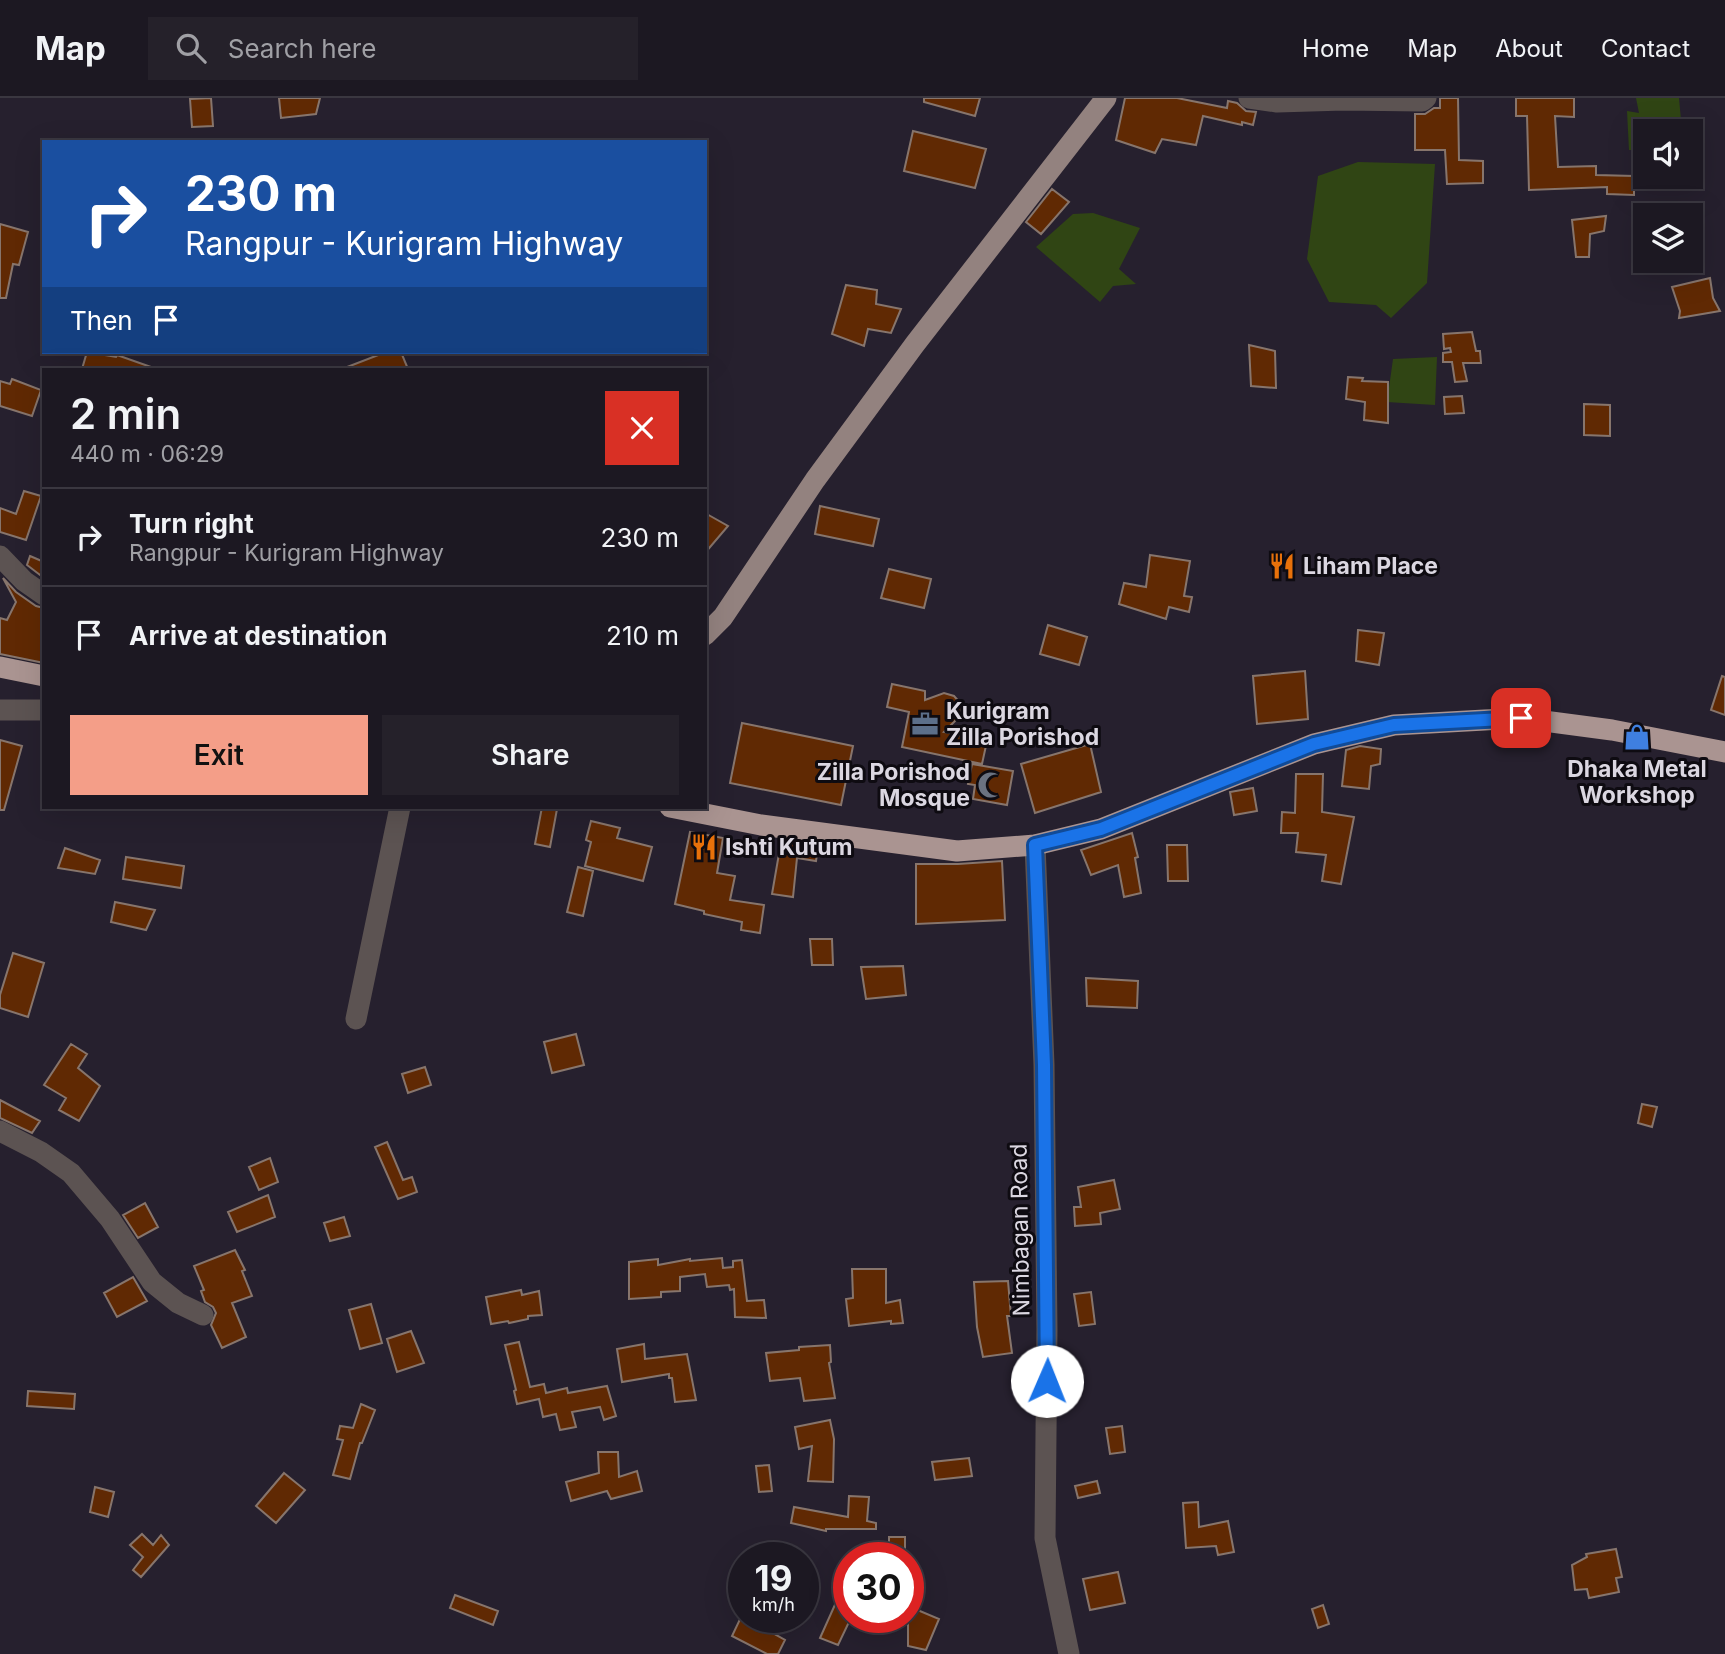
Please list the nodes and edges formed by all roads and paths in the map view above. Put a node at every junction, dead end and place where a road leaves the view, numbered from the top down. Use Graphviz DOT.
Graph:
graph roads {
  1 [pos="1106,98"];
  2 [pos="1249,98"];
  3 [pos="1426,98"];
  4 [pos="0,556"];
  5 [pos="42,594"];
  6 [pos="707,633"];
  7 [pos="0,667"];
  8 [pos="42,676"];
  9 [pos="0,710"];
  10 [pos="42,710"];
  11 [pos="1725,752"];
  12 [pos="400,809"];
  13 [pos="680,809"];
  14 [pos="1035,845"];
  15 [pos="356,1019"];
  16 [pos="0,1131"];
  17 [pos="203,1315"];
  18 [pos="1069,1654"];
  1 -- 6 [label="main road"];
  2 -- 3 [label="street"];
  4 -- 5 [label="street"];
  7 -- 8 [label="highway"];
  9 -- 10 [label="street"];
  11 -- 14 [label="highway"];
  12 -- 15 [label="street"];
  13 -- 14 [label="highway"];
  14 -- 18 [label="street, Nimbagan Road"];
  16 -- 17 [label="street"];
}
